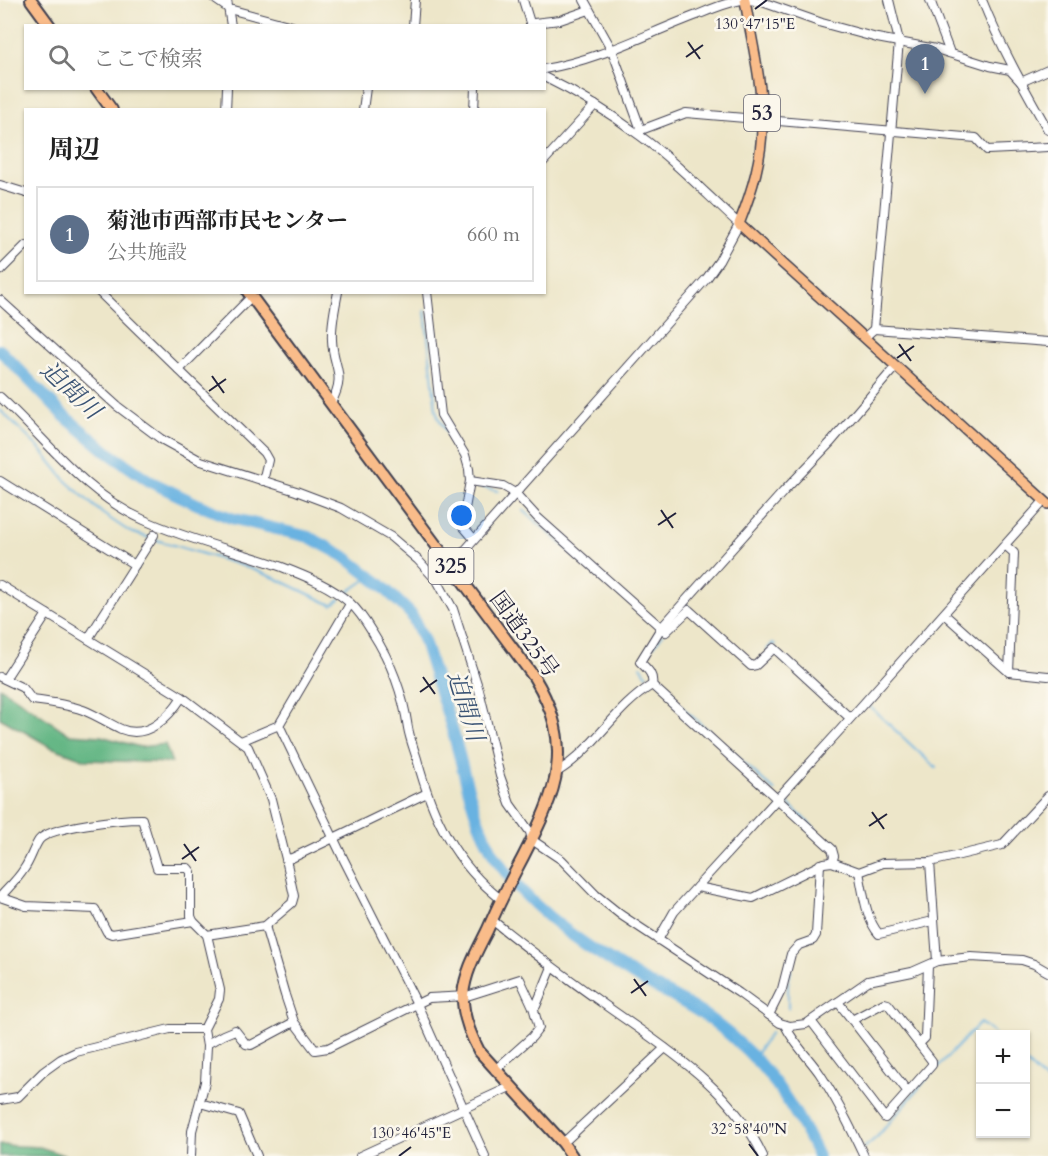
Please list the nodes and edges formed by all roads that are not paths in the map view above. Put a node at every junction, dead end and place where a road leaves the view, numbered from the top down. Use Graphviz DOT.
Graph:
graph roads {
  1 [pos="31,0"];
  2 [pos="216,0"];
  3 [pos="227,0"];
  4 [pos="415,0"];
  5 [pos="524,0"];
  6 [pos="584,0"];
  7 [pos="740,0"];
  8 [pos="889,0"];
  9 [pos="930,0"];
  10 [pos="982,0"];
  11 [pos="762,1"];
  12 [pos="229,9"];
  13 [pos="589,10"];
  14 [pos="49,24"];
  15 [pos="231,24"];
  16 [pos="285,24"];
  17 [pos="413,24"];
  18 [pos="531,24"];
  19 [pos="533,24"];
  20 [pos="899,41"];
  21 [pos="612,50"];
  22 [pos="950,53"];
  23 [pos="546,69"];
  24 [pos="1048,70"];
  25 [pos="546,78"];
  26 [pos="1021,82"];
  27 [pos="97,90"];
  28 [pos="227,90"];
  29 [pos="366,90"];
  30 [pos="475,90"];
  31 [pos="595,105"];
  32 [pos="111,108"];
  33 [pos="226,108"];
  34 [pos="363,108"];
  35 [pos="474,108"];
  36 [pos="762,120"];
  37 [pos="891,130"];
  38 [pos="1048,130"];
  39 [pos="640,132"];
  40 [pos="1048,147"];
  41 [pos="546,159"];
  42 [pos="0,185"];
  43 [pos="24,192"];
  44 [pos="739,224"];
  45 [pos="24,247"];
  46 [pos="0,271"];
  47 [pos="101,294"];
  48 [pos="338,294"];
  49 [pos="427,294"];
  50 [pos="250,295"];
  51 [pos="0,300"];
  52 [pos="874,329"];
  53 [pos="865,338"];
  54 [pos="1048,342"];
  55 [pos="896,366"];
  56 [pos="179,370"];
  57 [pos="0,397"];
  58 [pos="331,403"];
  59 [pos="0,481"];
  60 [pos="263,481"];
  61 [pos="470,481"];
  62 [pos="514,493"];
  63 [pos="1046,502"];
  64 [pos="154,535"];
  65 [pos="474,539"];
  66 [pos="1005,544"];
  67 [pos="135,565"];
  68 [pos="451,566"];
  69 [pos="0,585"];
  70 [pos="350,604"];
  71 [pos="47,614"];
  72 [pos="944,614"];
  73 [pos="662,628"];
  74 [pos="88,639"];
  75 [pos="1009,672"];
  76 [pos="1048,676"];
  77 [pos="2,678"];
  78 [pos="652,685"];
  79 [pos="182,697"];
  80 [pos="850,718"];
  81 [pos="279,725"];
  82 [pos="241,741"];
  83 [pos="557,772"];
  84 [pos="427,793"];
  85 [pos="1048,796"];
  86 [pos="777,798"];
  87 [pos="334,838"];
  88 [pos="532,840"];
  89 [pos="286,858"];
  90 [pos="832,862"];
  91 [pos="930,862"];
  92 [pos="820,864"];
  93 [pos="859,872"];
  94 [pos="697,887"];
  95 [pos="503,898"];
  96 [pos="492,920"];
  97 [pos="193,921"];
  98 [pos="933,921"];
  99 [pos="265,926"];
  100 [pos="207,934"];
  101 [pos="658,940"];
  102 [pos="937,961"];
  103 [pos="928,966"];
  104 [pos="552,967"];
  105 [pos="1048,972"];
  106 [pos="463,995"];
  107 [pos="838,1002"];
  108 [pos="417,1004"];
  109 [pos="533,1007"];
  110 [pos="769,1015"];
  111 [pos="852,1020"];
  112 [pos="811,1021"];
  113 [pos="294,1022"];
  114 [pos="785,1025"];
  115 [pos="204,1029"];
  116 [pos="207,1044"];
  117 [pos="919,1044"];
  118 [pos="665,1048"];
  119 [pos="495,1070"];
  120 [pos="510,1087"];
  121 [pos="908,1092"];
  122 [pos="0,1100"];
  123 [pos="200,1103"];
  124 [pos="465,1108"];
  125 [pos="564,1143"];
  126 [pos="191,1156"];
  127 [pos="257,1156"];
  128 [pos="360,1156"];
  129 [pos="485,1156"];
  130 [pos="572,1156"];
  131 [pos="763,1156"];
  132 [pos="864,1156"];
  1 -- 14 [label="highway"];
  2 -- 12 [label="street"];
  3 -- 12 [label="street"];
  4 -- 17 [label="street"];
  5 -- 18 [label="street"];
  6 -- 13 [label="street"];
  7 -- 11 [label="street"];
  7 -- 21 [label="street"];
  7 -- 36 [label="main road, 53"];
  8 -- 20 [label="street"];
  9 -- 22 [label="street"];
  10 -- 26 [label="street"];
  11 -- 20 [label="street"];
  12 -- 15 [label="street"];
  12 -- 16 [label="street"];
  13 -- 19 [label="street"];
  13 -- 21 [label="street"];
  20 -- 22 [label="street"];
  20 -- 37 [label="street"];
  21 -- 23 [label="street"];
  21 -- 39 [label="street"];
  22 -- 26 [label="street"];
  24 -- 26 [label="street"];
  25 -- 31 [label="street"];
  26 -- 38 [label="street"];
  27 -- 32 [label="highway"];
  28 -- 33 [label="street"];
  29 -- 34 [label="street"];
  30 -- 35 [label="street"];
  31 -- 39 [label="street"];
  31 -- 41 [label="street"];
  36 -- 37 [label="street"];
  36 -- 39 [label="street"];
  36 -- 44 [label="main road, 53"];
  37 -- 40 [label="street"];
  37 -- 52 [label="street"];
  39 -- 44 [label="street"];
  42 -- 43 [label="street"];
  44 -- 53 [label="main road"];
  44 -- 62 [label="street"];
  45 -- 46 [label="street"];
  47 -- 56 [label="street"];
  48 -- 58 [label="street"];
  49 -- 61 [label="street"];
  50 -- 56 [label="street"];
  50 -- 58 [label="highway, 国道325号 / 325"];
  51 -- 60 [label="street"];
  52 -- 53 [label="street"];
  52 -- 54 [label="street"];
  53 -- 55 [label="main road"];
  55 -- 63 [label="main road"];
  55 -- 73 [label="street"];
  56 -- 60 [label="street"];
  57 -- 70 [label="street"];
  58 -- 68 [label="highway, 国道325号 / 325"];
  59 -- 67 [label="street"];
  60 -- 88 [label="street"];
  61 -- 62 [label="street"];
  61 -- 65 [label="street"];
  62 -- 65 [label="street"];
  62 -- 73 [label="street"];
  63 -- 66 [label="street"];
  64 -- 67 [label="street"];
  65 -- 68 [label="street"];
  66 -- 72 [label="street"];
  66 -- 75 [label="street"];
  67 -- 74 [label="street"];
  68 -- 83 [label="highway, 国道325号 / 325"];
  69 -- 71 [label="street"];
  70 -- 81 [label="street"];
  70 -- 84 [label="street"];
  71 -- 74 [label="street"];
  71 -- 77 [label="street"];
  72 -- 75 [label="street"];
  72 -- 80 [label="street"];
  73 -- 78 [label="street"];
  73 -- 80 [label="street"];
  74 -- 79 [label="street"];
  75 -- 76 [label="street"];
  77 -- 79 [label="street"];
  78 -- 83 [label="street"];
  78 -- 86 [label="street"];
  79 -- 82 [label="street"];
  80 -- 86 [label="street"];
  81 -- 82 [label="street"];
  81 -- 87 [label="street"];
  82 -- 89 [label="street"];
  83 -- 88 [label="highway, 国道325号 / 325"];
  84 -- 87 [label="street"];
  84 -- 95 [label="street"];
  85 -- 91 [label="street"];
  86 -- 90 [label="street"];
  86 -- 94 [label="street"];
  87 -- 89 [label="street"];
  87 -- 108 [label="street"];
  88 -- 95 [label="highway, 国道325号 / 325"];
  88 -- 101 [label="street"];
  89 -- 99 [label="street"];
  90 -- 92 [label="street"];
  90 -- 93 [label="street"];
  91 -- 93 [label="street"];
  91 -- 98 [label="street"];
  92 -- 94 [label="street"];
  92 -- 110 [label="street"];
  93 -- 98 [label="street"];
  94 -- 101 [label="street"];
  95 -- 96 [label="highway, 国道325号 / 325"];
  96 -- 104 [label="street"];
  96 -- 106 [label="highway, 国道325号 / 325"];
  97 -- 97 [label="street"];
  97 -- 100 [label="street"];
  98 -- 102 [label="street"];
  99 -- 100 [label="street"];
  99 -- 113 [label="street"];
  100 -- 115 [label="street"];
  101 -- 110 [label="street"];
  102 -- 103 [label="street"];
  102 -- 105 [label="street"];
  103 -- 107 [label="street"];
  103 -- 117 [label="street"];
  104 -- 109 [label="street"];
  104 -- 118 [label="street"];
  106 -- 108 [label="street"];
  106 -- 109 [label="street"];
  106 -- 119 [label="highway, 国道325号 / 325"];
  107 -- 111 [label="street"];
  107 -- 112 [label="street"];
  108 -- 113 [label="street"];
  108 -- 124 [label="street"];
  109 -- 119 [label="street"];
  110 -- 114 [label="street"];
  111 -- 117 [label="street"];
  111 -- 121 [label="street"];
  112 -- 114 [label="street"];
  112 -- 121 [label="street"];
  113 -- 116 [label="street"];
  114 -- 132 [label="street"];
  115 -- 116 [label="street"];
  115 -- 122 [label="street"];
  116 -- 123 [label="street"];
  117 -- 121 [label="street"];
  118 -- 125 [label="street"];
  118 -- 131 [label="street"];
  119 -- 120 [label="highway, 国道325号 / 325"];
  120 -- 124 [label="street"];
  120 -- 125 [label="highway, 国道325号 / 325"];
  123 -- 126 [label="street"];
  123 -- 127 [label="street"];
  124 -- 128 [label="street"];
  124 -- 129 [label="street"];
  125 -- 130 [label="highway, 国道325号 / 325"];
}
